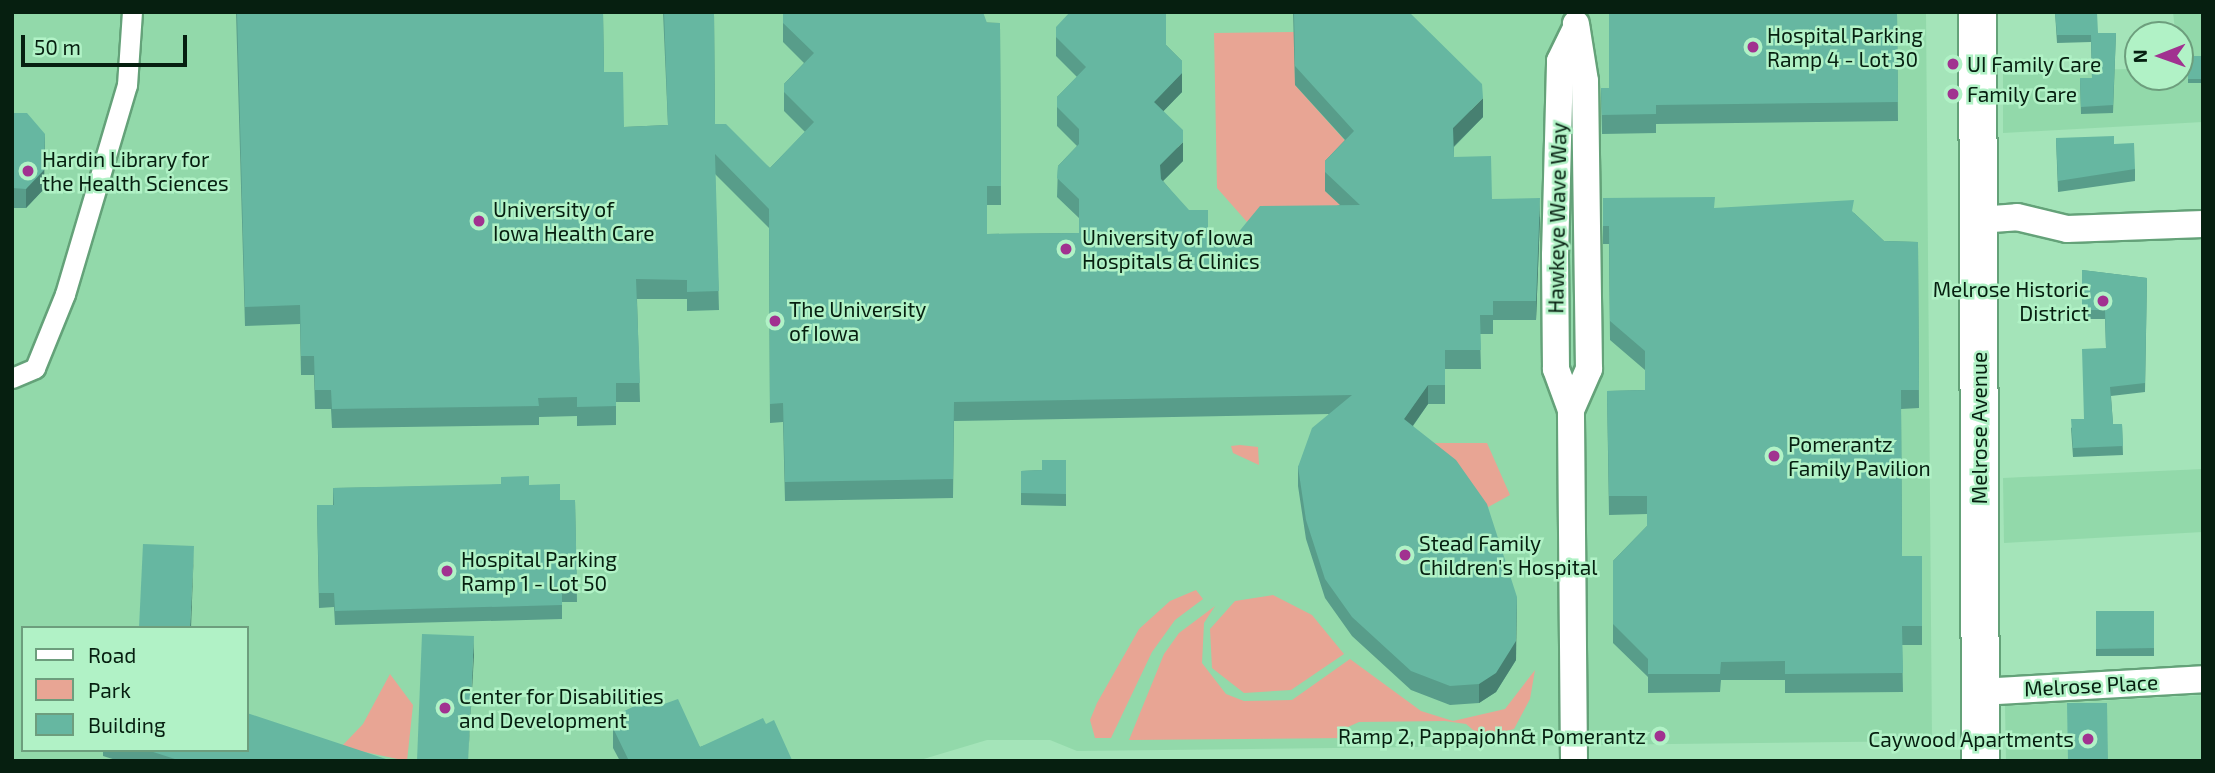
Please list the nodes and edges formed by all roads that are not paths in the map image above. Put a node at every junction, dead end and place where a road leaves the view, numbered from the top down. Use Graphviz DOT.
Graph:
graph roads {
  1 [pos="132,12"];
  2 [pos="1977,12"];
  3 [pos="1576,20"];
  4 [pos="1978,220"];
  5 [pos="2203,224"];
  6 [pos="12,378"];
  7 [pos="2203,679"];
  8 [pos="1980,692"];
  9 [pos="1574,761"];
  10 [pos="1980,761"];
  1 -- 6 [label="street"];
  2 -- 4 [label="main road, Melrose Avenue"];
  3 -- 9 [label="street, Hawkeye Wave Way"];
  4 -- 5 [label="street"];
  4 -- 8 [label="main road, Melrose Avenue"];
  7 -- 8 [label="street, Melrose Place"];
  8 -- 10 [label="main road, Melrose Avenue"];
}
